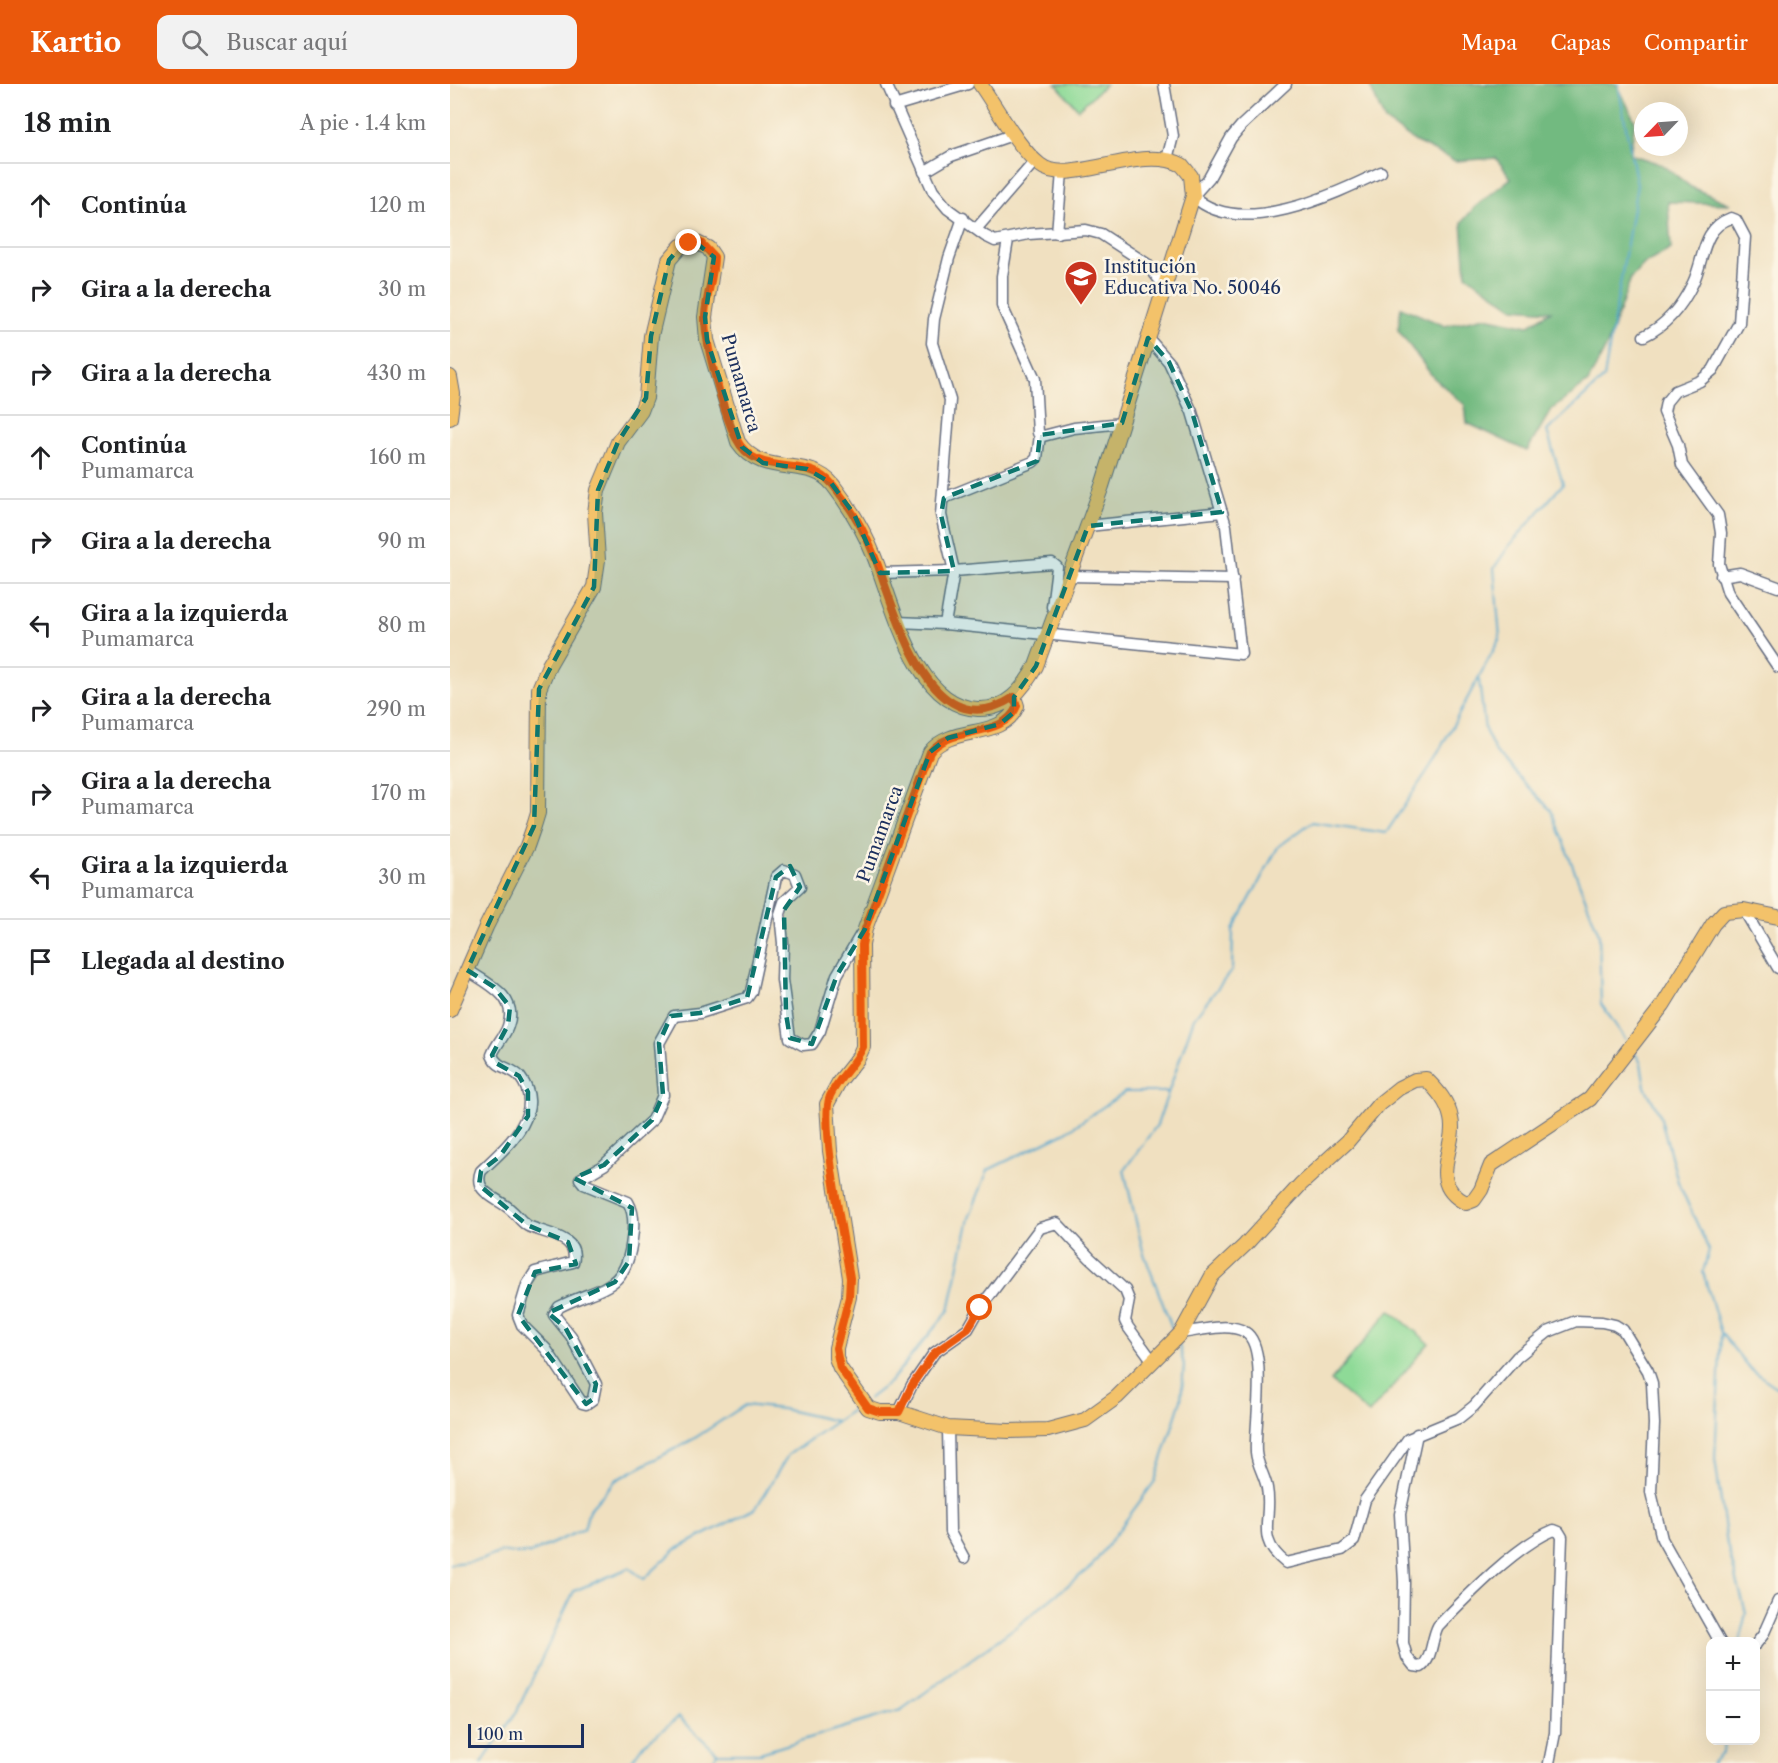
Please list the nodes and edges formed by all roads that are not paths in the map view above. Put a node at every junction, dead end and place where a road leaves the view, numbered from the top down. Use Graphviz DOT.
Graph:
graph roads {
  1 [pos="886,84"];
  2 [pos="968,84"];
  3 [pos="980,84"];
  4 [pos="1164,84"];
  5 [pos="1286,84"];
  6 [pos="894,106"];
  7 [pos="1015,134"];
  8 [pos="1167,159"];
  9 [pos="1035,161"];
  10 [pos="924,172"];
  11 [pos="1062,172"];
  12 [pos="1381,172"];
  13 [pos="1193,196"];
  14 [pos="963,218"];
  15 [pos="976,228"];
  16 [pos="1057,233"];
  17 [pos="1008,240"];
  18 [pos="1165,287"];
  19 [pos="1644,336"];
  20 [pos="1148,338"];
  21 [pos="450,377"];
  22 [pos="450,418"];
  23 [pos="1122,423"];
  24 [pos="1040,435"];
  25 [pos="944,498"];
  26 [pos="1222,512"];
  27 [pos="1088,526"];
  28 [pos="954,572"];
  29 [pos="880,573"];
  30 [pos="1068,576"];
  31 [pos="1721,576"];
  32 [pos="1233,579"];
  33 [pos="1778,587"];
  34 [pos="897,622"];
  35 [pos="945,624"];
  36 [pos="1044,635"];
  37 [pos="1778,667"];
  38 [pos="1014,697"];
  39 [pos="1744,910"];
  40 [pos="1778,917"];
  41 [pos="865,929"];
  42 [pos="1778,968"];
  43 [pos="467,970"];
  44 [pos="450,1010"];
  45 [pos="1181,1333"];
  46 [pos="1152,1360"];
  47 [pos="899,1412"];
  48 [pos="948,1428"];
  49 [pos="1417,1434"];
  50 [pos="964,1558"];
  51 [pos="1778,1601"];
  52 [pos="1718,1637"];
  53 [pos="1760,1638"];
  54 [pos="1549,1763"];
  1 -- 6 [label="street"];
  2 -- 6 [label="street"];
  3 -- 7 [label="main road"];
  4 -- 8 [label="street"];
  5 -- 13 [label="street"];
  6 -- 10 [label="street"];
  7 -- 9 [label="main road"];
  7 -- 10 [label="street"];
  8 -- 11 [label="main road"];
  8 -- 13 [label="main road"];
  9 -- 11 [label="main road"];
  9 -- 15 [label="street"];
  10 -- 14 [label="street"];
  11 -- 16 [label="street"];
  12 -- 13 [label="street"];
  13 -- 18 [label="main road, Pumamarca"];
  14 -- 15 [label="street"];
  14 -- 25 [label="street"];
  15 -- 17 [label="street"];
  16 -- 17 [label="street"];
  16 -- 18 [label="street"];
  17 -- 24 [label="street"];
  18 -- 20 [label="main road, Pumamarca"];
  19 -- 31 [label="street"];
  20 -- 23 [label="main road, Pumamarca"];
  20 -- 26 [label="street"];
  21 -- 22 [label="main road"];
  23 -- 24 [label="street"];
  23 -- 27 [label="main road, Pumamarca"];
  24 -- 25 [label="street"];
  25 -- 28 [label="street"];
  26 -- 27 [label="street"];
  26 -- 32 [label="street"];
  27 -- 30 [label="main road, Pumamarca"];
  28 -- 29 [label="street"];
  28 -- 35 [label="street"];
  28 -- 36 [label="street"];
  29 -- 34 [label="main road, Pumamarca"];
  29 -- 43 [label="main road, Pumamarca"];
  30 -- 32 [label="street"];
  30 -- 36 [label="main road, Pumamarca"];
  31 -- 33 [label="street"];
  31 -- 37 [label="street"];
  32 -- 36 [label="street"];
  34 -- 35 [label="street"];
  34 -- 38 [label="main road, Pumamarca"];
  35 -- 36 [label="street"];
  36 -- 38 [label="main road, Pumamarca"];
  38 -- 41 [label="main road, Pumamarca"];
  39 -- 40 [label="main road"];
  39 -- 42 [label="street"];
  39 -- 45 [label="main road"];
  41 -- 43 [label="street"];
  41 -- 47 [label="main road, Pumamarca"];
  43 -- 44 [label="main road, Pumamarca"];
  45 -- 46 [label="main road"];
  45 -- 49 [label="street"];
  46 -- 47 [label="street"];
  46 -- 48 [label="main road"];
  47 -- 48 [label="main road"];
  48 -- 50 [label="street"];
  49 -- 52 [label="street"];
  49 -- 54 [label="street"];
  51 -- 53 [label="street"];
}
